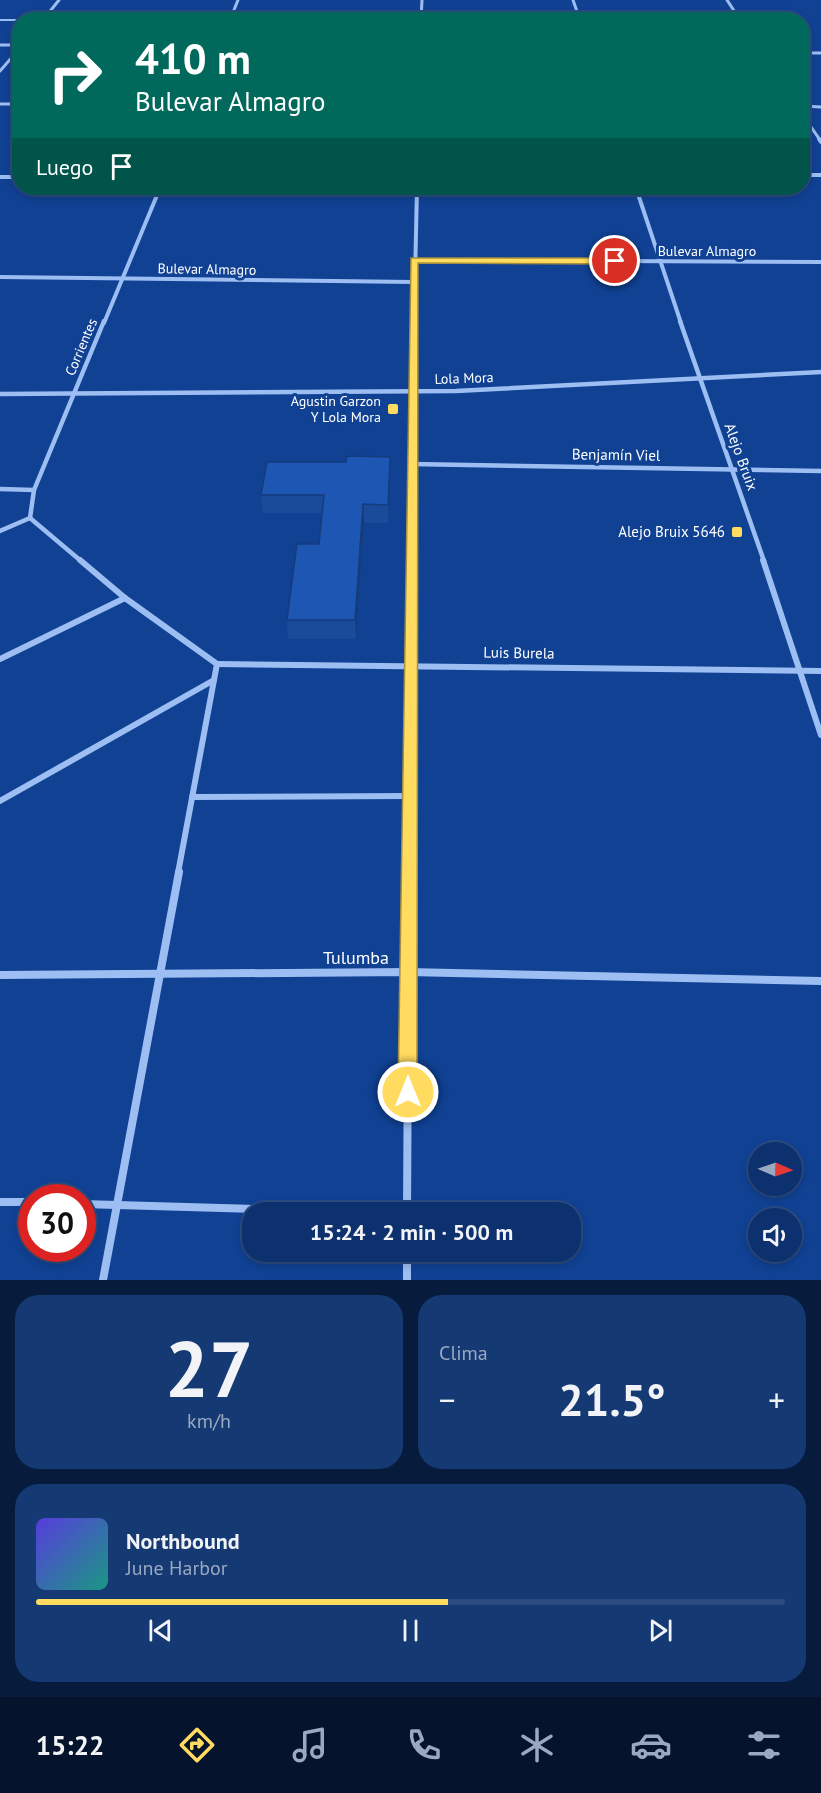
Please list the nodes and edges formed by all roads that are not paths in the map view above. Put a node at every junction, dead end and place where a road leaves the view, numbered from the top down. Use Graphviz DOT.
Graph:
graph roads {
  1 [pos="59,0"];
  2 [pos="49,12"];
  3 [pos="12,56"];
  4 [pos="0,71"];
  5 [pos="810,126"];
  6 [pos="821,142"];
  7 [pos="157,195"];
  8 [pos="417,195"];
  9 [pos="638,195"];
  10 [pos="414,260"];
  11 [pos="660,261"];
  12 [pos="821,262"];
  13 [pos="0,277"];
  14 [pos="122,279"];
  15 [pos="413,282"];
  16 [pos="821,372"];
  17 [pos="699,378"];
  18 [pos="412,392"];
  19 [pos="0,394"];
  20 [pos="74,394"];
  21 [pos="411,464"];
  22 [pos="733,469"];
  23 [pos="821,471"];
  24 [pos="0,489"];
  25 [pos="34,490"];
  26 [pos="30,518"];
  27 [pos="0,531"];
  28 [pos="125,598"];
  29 [pos="0,659"];
  30 [pos="217,664"];
  31 [pos="410,664"];
  32 [pos="799,670"];
  33 [pos="821,670"];
  34 [pos="214,680"];
  35 [pos="821,735"];
  36 [pos="409,796"];
  37 [pos="192,797"];
  38 [pos="0,801"];
  39 [pos="408,972"];
  40 [pos="160,974"];
  41 [pos="0,975"];
  42 [pos="821,981"];
  43 [pos="0,1202"];
  44 [pos="18,1202"];
  45 [pos="407,1202"];
  46 [pos="96,1204"];
  47 [pos="117,1205"];
  48 [pos="242,1209"];
  49 [pos="407,1262"];
  50 [pos="104,1280"];
  51 [pos="407,1280"];
  1 -- 2 [label="street"];
  3 -- 4 [label="street"];
  5 -- 6 [label="street"];
  7 -- 14 [label="street, Corrientes"];
  8 -- 10 [label="street"];
  9 -- 11 [label="street, Alejo Bruix"];
  10 -- 11 [label="street, Bulevar Almagro"];
  10 -- 15 [label="street"];
  11 -- 12 [label="street, Bulevar Almagro"];
  11 -- 17 [label="street, Alejo Bruix"];
  13 -- 14 [label="street, Bulevar Almagro"];
  14 -- 15 [label="street, Bulevar Almagro"];
  14 -- 20 [label="street, Corrientes"];
  15 -- 18 [label="street"];
  16 -- 17 [label="street, Lola Mora"];
  17 -- 18 [label="street, Lola Mora"];
  17 -- 22 [label="street, Alejo Bruix"];
  18 -- 20 [label="street, Lola Mora"];
  18 -- 21 [label="street"];
  19 -- 20 [label="street, Lola Mora"];
  20 -- 25 [label="street, Corrientes"];
  21 -- 22 [label="street, Benjamín Viel"];
  21 -- 31 [label="street"];
  22 -- 23 [label="street, Benjamín Viel"];
  22 -- 32 [label="street, Alejo Bruix"];
  24 -- 25 [label="street"];
  25 -- 26 [label="street, Corrientes"];
  26 -- 27 [label="street"];
  26 -- 28 [label="street"];
  28 -- 29 [label="street"];
  28 -- 30 [label="street"];
  30 -- 31 [label="street, Luis Burela"];
  30 -- 34 [label="street"];
  31 -- 32 [label="street, Luis Burela"];
  31 -- 36 [label="street"];
  32 -- 33 [label="street, Luis Burela"];
  32 -- 35 [label="street, Alejo Bruix"];
  34 -- 37 [label="street"];
  34 -- 38 [label="street"];
  36 -- 37 [label="street"];
  36 -- 39 [label="street"];
  37 -- 40 [label="street"];
  39 -- 40 [label="street, Tulumba"];
  39 -- 42 [label="street, Tulumba"];
  39 -- 45 [label="street"];
  40 -- 41 [label="street, Tulumba"];
  40 -- 47 [label="street"];
  43 -- 44 [label="street"];
  46 -- 47 [label="street"];
  47 -- 48 [label="street"];
  47 -- 50 [label="street"];
  49 -- 51 [label="street"];
}
